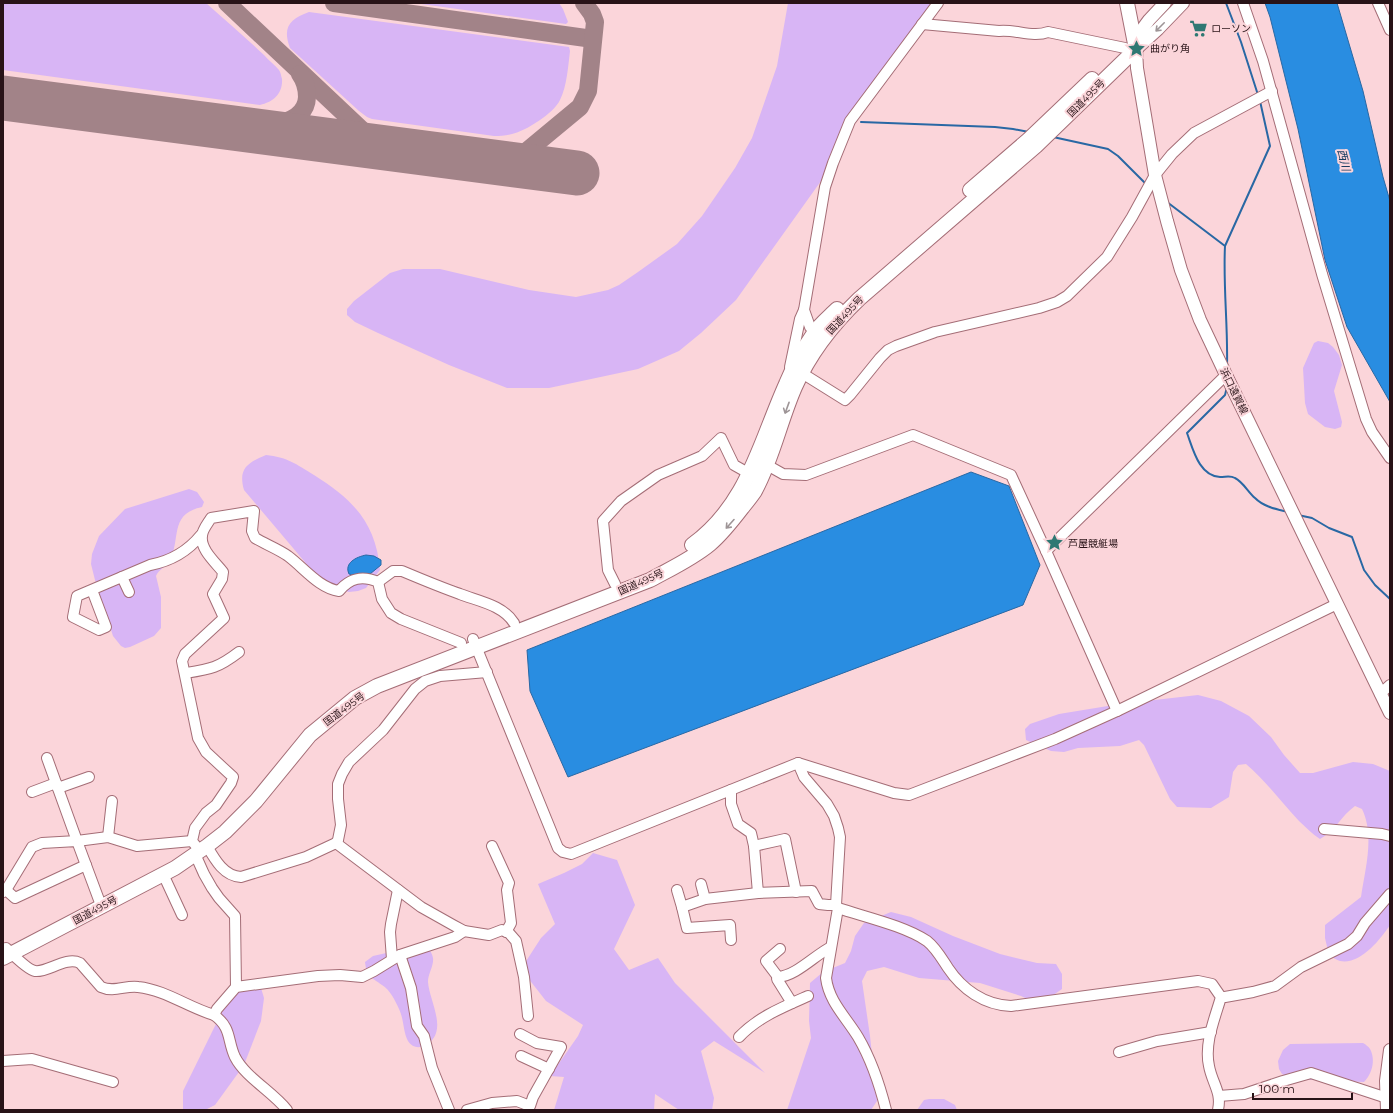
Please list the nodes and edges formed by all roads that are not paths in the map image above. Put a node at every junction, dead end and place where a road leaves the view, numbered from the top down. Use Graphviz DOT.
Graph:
graph roads {
  1 [pos="938,3"];
  2 [pos="1127,3"];
  3 [pos="1165,3"];
  4 [pos="1183,3"];
  5 [pos="1243,3"];
  6 [pos="1378,3"];
  7 [pos="922,24"];
  8 [pos="1390,30"];
  9 [pos="1132,45"];
  10 [pos="1272,91"];
  11 [pos="1032,143"];
  12 [pos="1155,175"];
  13 [pos="804,310"];
  14 [pos="814,332"];
  15 [pos="798,371"];
  16 [pos="1226,375"];
  17 [pos="786,384"];
  18 [pos="759,452"];
  19 [pos="1390,458"];
  20 [pos="767,465"];
  21 [pos="750,474"];
  22 [pos="202,535"];
  23 [pos="1046,551"];
  24 [pos="122,577"];
  25 [pos="378,582"];
  26 [pos="615,584"];
  27 [pos="92,590"];
  28 [pos="129,592"];
  29 [pos="1337,604"];
  30 [pos="514,623"];
  31 [pos="470,643"];
  32 [pos="239,652"];
  33 [pos="487,672"];
  34 [pos="186,673"];
  35 [pos="1390,685"];
  36 [pos="1380,694"];
  37 [pos="1117,711"];
  38 [pos="1390,713"];
  39 [pos="47,758"];
  40 [pos="798,763"];
  41 [pos="89,777"];
  42 [pos="57,786"];
  43 [pos="732,790"];
  44 [pos="32,792"];
  45 [pos="112,801"];
  46 [pos="1324,829"];
  47 [pos="1390,836"];
  48 [pos="108,837"];
  49 [pos="77,840"];
  50 [pos="336,843"];
  51 [pos="492,846"];
  52 [pos="754,846"];
  53 [pos="198,847"];
  54 [pos="86,864"];
  55 [pos="163,874"];
  56 [pos="700,884"];
  57 [pos="398,890"];
  58 [pos="677,890"];
  59 [pos="5,891"];
  60 [pos="796,892"];
  61 [pos="758,893"];
  62 [pos="1390,894"];
  63 [pos="705,899"];
  64 [pos="99,900"];
  65 [pos="837,906"];
  66 [pos="682,907"];
  67 [pos="182,915"];
  68 [pos="464,930"];
  69 [pos="506,932"];
  70 [pos="732,940"];
  71 [pos="831,946"];
  72 [pos="780,949"];
  73 [pos="6,952"];
  74 [pos="396,957"];
  75 [pos="778,977"];
  76 [pos="236,987"];
  77 [pos="808,996"];
  78 [pos="1221,997"];
  79 [pos="792,1003"];
  80 [pos="214,1015"];
  81 [pos="528,1016"];
  82 [pos="1211,1032"];
  83 [pos="520,1034"];
  84 [pos="739,1038"];
  85 [pos="1390,1050"];
  86 [pos="1119,1052"];
  87 [pos="521,1056"];
  88 [pos="3,1061"];
  89 [pos="549,1069"];
  90 [pos="113,1082"];
  91 [pos="1219,1096"];
  92 [pos="1387,1104"];
  93 [pos="287,1110"];
  94 [pos="449,1110"];
  95 [pos="467,1110"];
  96 [pos="886,1110"];
  97 [pos="1218,1110"];
  1 -- 7 [label="street"];
  2 -- 9 [label="highway"];
  3 -- 9 [label="main road"];
  4 -- 9 [label="main road, one-way"];
  5 -- 10 [label="street"];
  6 -- 8 [label="street"];
  7 -- 9 [label="street"];
  7 -- 13 [label="street"];
  9 -- 11 [label="highway, 国道495号"];
  9 -- 12 [label="main road, 浜口遠賀線"];
  10 -- 12 [label="street"];
  10 -- 19 [label="street"];
  11 -- 14 [label="highway, 国道495号"];
  11 -- 15 [label="highway, 国道495号"];
  12 -- 15 [label="street"];
  12 -- 16 [label="main road, 浜口遠賀線"];
  13 -- 14 [label="street"];
  13 -- 17 [label="street"];
  14 -- 15 [label="highway, 国道495号"];
  15 -- 17 [label="highway, 国道495号"];
  15 -- 20 [label="highway, 国道495号, one-way"];
  16 -- 23 [label="street"];
  16 -- 29 [label="main road, 浜口遠賀線"];
  17 -- 18 [label="highway, 国道495号"];
  18 -- 20 [label="street"];
  18 -- 21 [label="highway, 国道495号"];
  20 -- 23 [label="street"];
  20 -- 31 [label="highway, 国道495号, one-way"];
  21 -- 26 [label="highway, 国道495号"];
  21 -- 26 [label="street"];
  22 -- 24 [label="street"];
  22 -- 25 [label="street"];
  22 -- 34 [label="street"];
  23 -- 37 [label="street"];
  24 -- 27 [label="street"];
  24 -- 28 [label="street"];
  25 -- 30 [label="street"];
  25 -- 31 [label="street"];
  26 -- 30 [label="highway, 国道495号"];
  29 -- 36 [label="main road, 浜口遠賀線"];
  29 -- 37 [label="street"];
  30 -- 31 [label="highway, 国道495号"];
  31 -- 33 [label="street"];
  31 -- 53 [label="highway, 国道495号"];
  32 -- 34 [label="street"];
  33 -- 43 [label="street"];
  33 -- 50 [label="street"];
  34 -- 53 [label="street"];
  35 -- 36 [label="street"];
  36 -- 38 [label="main road, 浜口遠賀線"];
  37 -- 40 [label="street"];
  39 -- 42 [label="street"];
  40 -- 43 [label="street"];
  40 -- 65 [label="street"];
  41 -- 42 [label="street"];
  42 -- 44 [label="street"];
  42 -- 49 [label="street"];
  43 -- 52 [label="street"];
  45 -- 48 [label="street"];
  46 -- 47 [label="street"];
  48 -- 49 [label="street"];
  48 -- 53 [label="street"];
  49 -- 54 [label="street"];
  49 -- 59 [label="street"];
  50 -- 53 [label="street"];
  50 -- 57 [label="street"];
  51 -- 69 [label="street"];
  52 -- 60 [label="street"];
  52 -- 61 [label="street"];
  53 -- 55 [label="highway, 国道495号"];
  53 -- 64 [label="highway, 国道495号"];
  53 -- 76 [label="street"];
  54 -- 59 [label="street"];
  54 -- 64 [label="street"];
  55 -- 67 [label="street"];
  55 -- 73 [label="highway, 国道495号"];
  56 -- 63 [label="street"];
  57 -- 68 [label="street"];
  57 -- 74 [label="street"];
  58 -- 66 [label="street"];
  60 -- 61 [label="street"];
  60 -- 65 [label="street"];
  61 -- 63 [label="street"];
  62 -- 78 [label="street"];
  63 -- 66 [label="street"];
  64 -- 73 [label="highway, 国道495号"];
  65 -- 71 [label="street"];
  65 -- 78 [label="street"];
  66 -- 70 [label="street"];
  68 -- 69 [label="street"];
  68 -- 74 [label="street"];
  69 -- 81 [label="street"];
  71 -- 75 [label="street"];
  71 -- 96 [label="street"];
  72 -- 75 [label="street"];
  73 -- 80 [label="street"];
  74 -- 76 [label="street"];
  74 -- 94 [label="street"];
  75 -- 79 [label="street"];
  76 -- 80 [label="street"];
  77 -- 79 [label="street"];
  78 -- 82 [label="street"];
  79 -- 84 [label="street"];
  80 -- 93 [label="street"];
  82 -- 86 [label="street"];
  82 -- 91 [label="street"];
  83 -- 89 [label="street"];
  85 -- 92 [label="main road"];
  87 -- 89 [label="street"];
  88 -- 90 [label="street"];
  89 -- 95 [label="street"];
  91 -- 92 [label="street"];
  91 -- 97 [label="street"];
}
